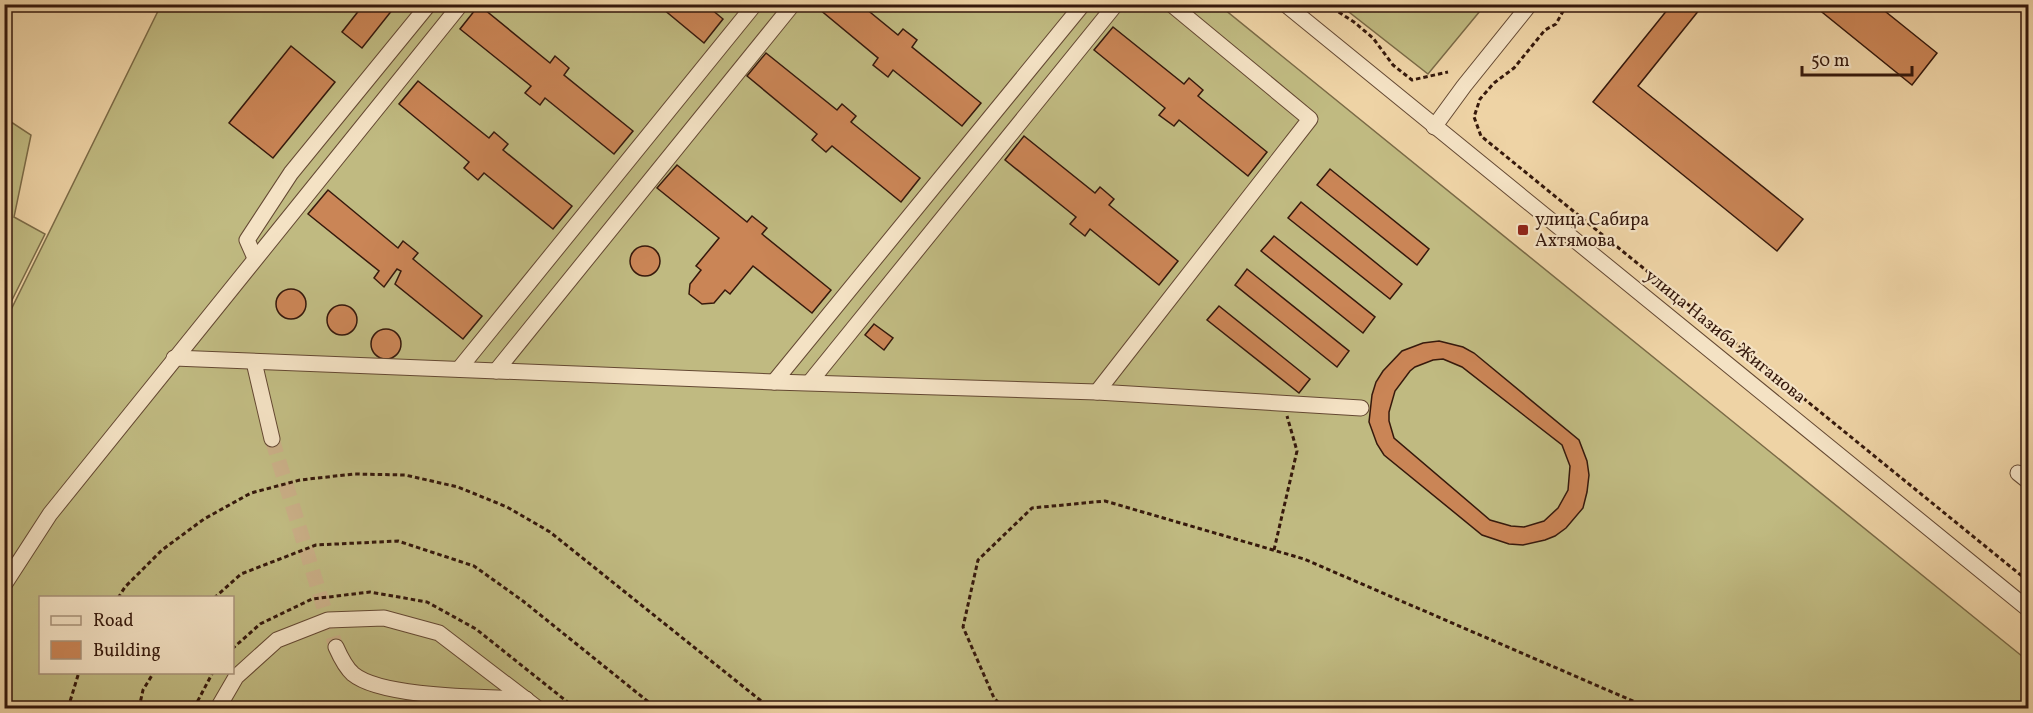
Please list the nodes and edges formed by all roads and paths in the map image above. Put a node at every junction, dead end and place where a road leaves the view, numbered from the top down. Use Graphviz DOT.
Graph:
graph roads {
  1 [pos="429,4"];
  2 [pos="461,4"];
  3 [pos="755,4"];
  4 [pos="793,4"];
  5 [pos="1083,4"];
  6 [pos="1116,4"];
  7 [pos="1171,4"];
  8 [pos="1285,4"];
  9 [pos="1326,4"];
  10 [pos="1530,4"];
  11 [pos="1567,4"];
  12 [pos="1448,72"];
  13 [pos="1434,127"];
  14 [pos="255,258"];
  15 [pos="174,358"];
  16 [pos="254,362"];
  17 [pos="459,369"];
  18 [pos="496,371"];
  19 [pos="774,382"];
  20 [pos="810,382"];
  21 [pos="1097,392"];
  22 [pos="1283,403"];
  23 [pos="1361,408"];
  24 [pos="272,439"];
  25 [pos="1274,550"];
  26 [pos="2028,581"];
  27 [pos="4,585"];
  28 [pos="119,596"];
  29 [pos="215,596"];
  30 [pos="2028,609"];
  31 [pos="336,647"];
  32 [pos="78,674"];
  33 [pos="153,674"];
  34 [pos="212,674"];
  35 [pos="532,704"];
  36 [pos="68,708"];
  37 [pos="139,708"];
  38 [pos="194,708"];
  39 [pos="218,708"];
  40 [pos="656,708"];
  41 [pos="770,708"];
  42 [pos="1004,708"];
  43 [pos="1649,708"];
  1 -- 14 [label="street"];
  2 -- 14 [label="street"];
  3 -- 17 [label="street"];
  4 -- 18 [label="street"];
  5 -- 19 [label="street"];
  6 -- 20 [label="street"];
  7 -- 21 [label="street"];
  8 -- 13 [label="street, улица Назиба Жиганова"];
  9 -- 12 [label="path"];
  10 -- 13 [label="street"];
  11 -- 26 [label="path"];
  13 -- 30 [label="street, улица Назиба Жиганова"];
  14 -- 15 [label="street"];
  15 -- 16 [label="street"];
  15 -- 27 [label="street"];
  16 -- 17 [label="street"];
  16 -- 24 [label="street"];
  17 -- 18 [label="street"];
  18 -- 19 [label="street"];
  19 -- 20 [label="street"];
  20 -- 21 [label="street"];
  21 -- 22 [label="street"];
  22 -- 23 [label="street"];
  22 -- 25 [label="path"];
  25 -- 42 [label="path"];
  25 -- 43 [label="path"];
  28 -- 41 [label="path"];
  29 -- 40 [label="path"];
  31 -- 35 [label="street"];
  32 -- 36 [label="path"];
  33 -- 37 [label="path"];
  34 -- 38 [label="path"];
  35 -- 39 [label="street"];
}
